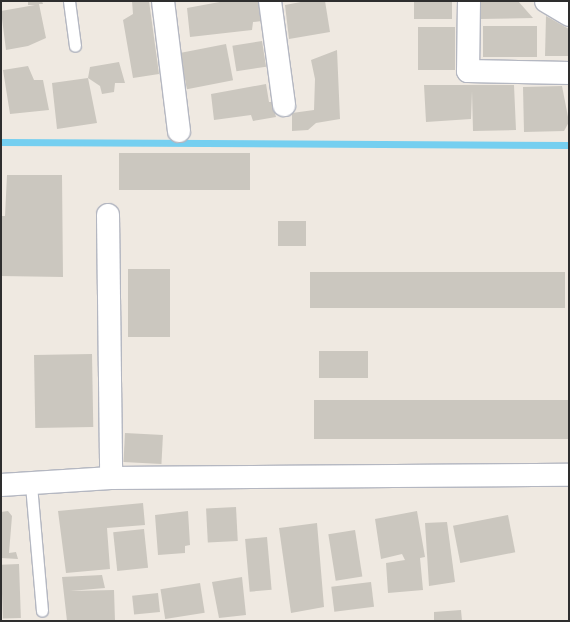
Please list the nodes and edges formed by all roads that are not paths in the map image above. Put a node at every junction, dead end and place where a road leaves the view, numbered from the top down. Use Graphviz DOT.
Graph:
graph roads {
  1 [pos="69,1"];
  2 [pos="163,1"];
  3 [pos="270,1"];
  4 [pos="469,1"];
  5 [pos="546,1"];
  6 [pos="569,15"];
  7 [pos="75,46"];
  8 [pos="569,73"];
  9 [pos="284,106"];
  10 [pos="179,131"];
  11 [pos="108,214"];
  12 [pos="569,475"];
  13 [pos="111,478"];
  14 [pos="1,485"];
  15 [pos="31,485"];
  16 [pos="42,611"];
  1 -- 7 [label="lane"];
  2 -- 10 [label="street"];
  3 -- 9 [label="street"];
  4 -- 8 [label="street"];
  5 -- 6 [label="street"];
  11 -- 13 [label="street"];
  12 -- 13 [label="street"];
  13 -- 15 [label="street"];
  14 -- 15 [label="street"];
  15 -- 16 [label="lane"];
}
